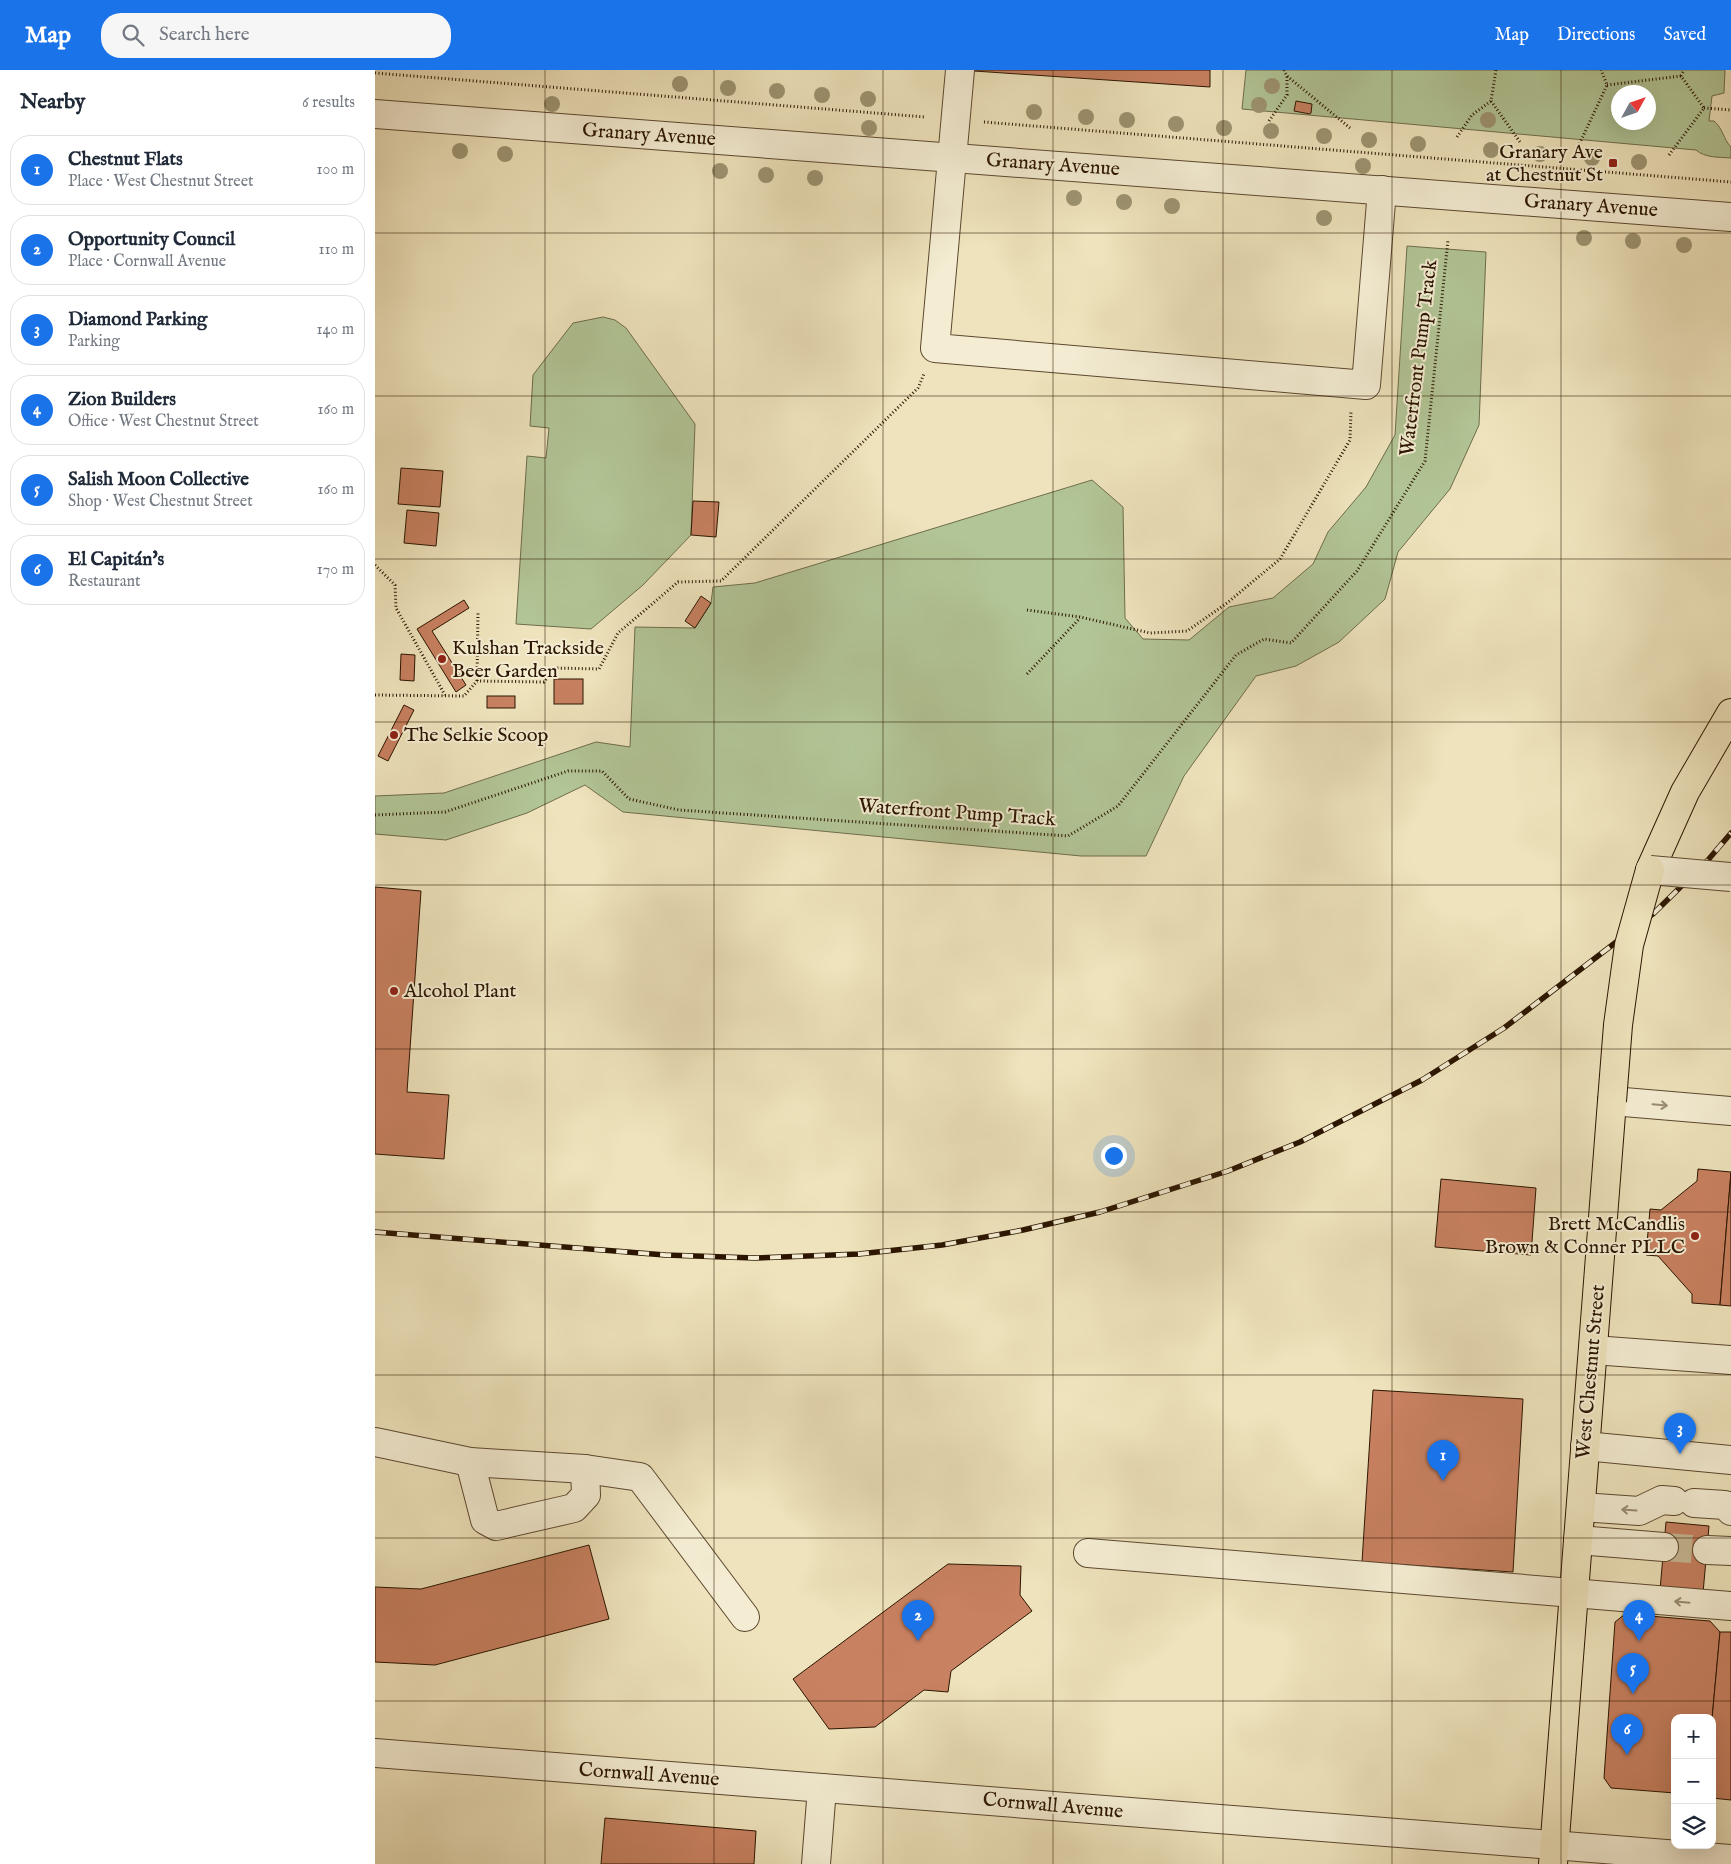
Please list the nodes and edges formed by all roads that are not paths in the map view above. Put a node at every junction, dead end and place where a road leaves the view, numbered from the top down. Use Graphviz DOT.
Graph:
graph roads {
  1 [pos="960,70"];
  2 [pos="375,114"];
  3 [pos="952,157"];
  4 [pos="1382,190"];
  5 [pos="1731,217"];
  6 [pos="1731,713"];
  7 [pos="1650,870"];
  8 [pos="1731,877"];
  9 [pos="1612,1101"];
  10 [pos="1731,1111"];
  11 [pos="1593,1350"];
  12 [pos="1731,1360"];
  13 [pos="375,1442"];
  14 [pos="1585,1446"];
  15 [pos="1731,1460"];
  16 [pos="470,1462"];
  17 [pos="585,1469"];
  18 [pos="1581,1507"];
  19 [pos="1731,1511"];
  20 [pos="1578,1540"];
  21 [pos="1664,1547"];
  22 [pos="1088,1553"];
  23 [pos="1574,1594"];
  24 [pos="1731,1606"];
  25 [pos="745,1617"];
  26 [pos="375,1753"];
  27 [pos="822,1788"];
  28 [pos="1554,1854"];
  29 [pos="1731,1858"];
  30 [pos="816,1864"];
  1 -- 3 [label="street"];
  2 -- 3 [label="street, Granary Avenue"];
  3 -- 4 [label="street, Granary Avenue"];
  3 -- 4 [label="street"];
  4 -- 5 [label="street, Granary Avenue"];
  6 -- 7 [label="main road, West Chestnut Street"];
  7 -- 8 [label="street, bridge"];
  7 -- 9 [label="main road, West Chestnut Street, bridge"];
  9 -- 10 [label="street, one-way"];
  9 -- 11 [label="main road, West Chestnut Street"];
  11 -- 12 [label="street"];
  11 -- 14 [label="main road, West Chestnut Street"];
  13 -- 16 [label="street"];
  14 -- 15 [label="street"];
  14 -- 18 [label="main road, West Chestnut Street"];
  16 -- 17 [label="street"];
  16 -- 17 [label="street"];
  17 -- 25 [label="street"];
  19 -- 18 [label="street, one-way"];
  18 -- 20 [label="main road, West Chestnut Street"];
  20 -- 21 [label="street"];
  20 -- 23 [label="main road, West Chestnut Street"];
  22 -- 23 [label="street"];
  24 -- 23 [label="street, one-way"];
  23 -- 28 [label="main road, West Chestnut Street"];
  26 -- 27 [label="street, Cornwall Avenue"];
  27 -- 28 [label="street, Cornwall Avenue"];
  27 -- 30 [label="street"];
  28 -- 29 [label="street, Cornwall Avenue"];
}
